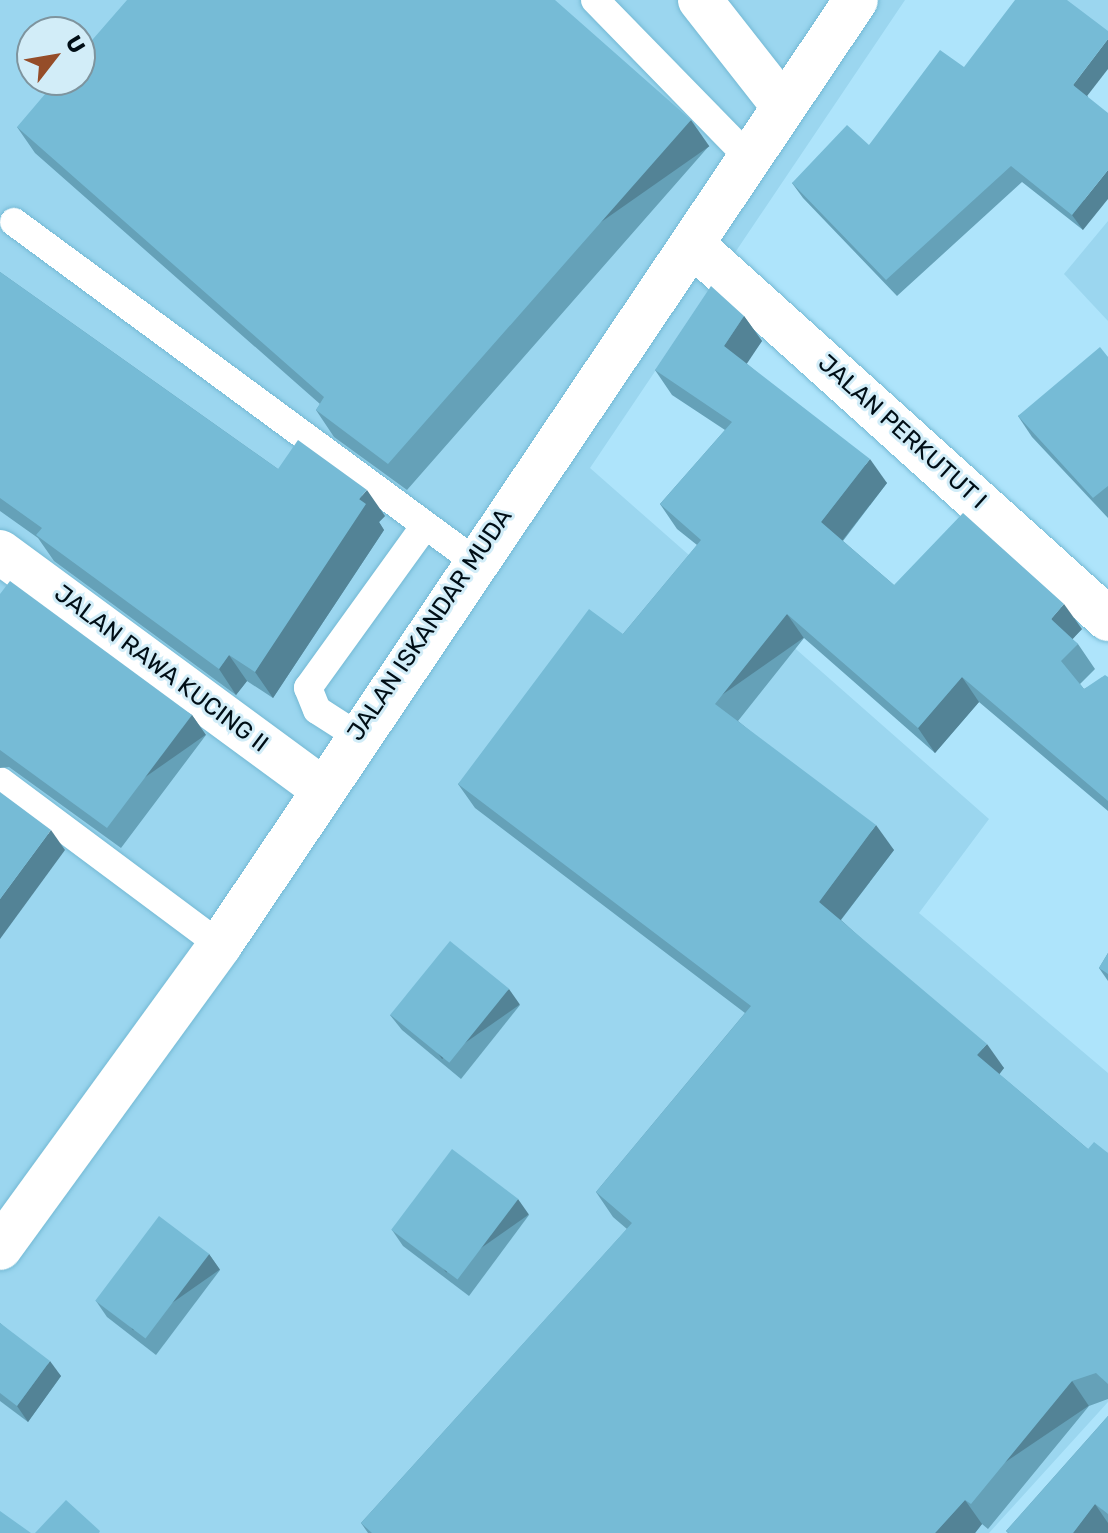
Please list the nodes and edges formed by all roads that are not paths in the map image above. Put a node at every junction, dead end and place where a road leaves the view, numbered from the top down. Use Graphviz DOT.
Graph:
graph roads {
  1 [pos="595,0"];
  2 [pos="700,0"];
  3 [pos="856,0"];
  4 [pos="783,106"];
  5 [pos="751,160"];
  6 [pos="14,222"];
  7 [pos="695,247"];
  8 [pos="425,526"];
  9 [pos="0,552"];
  10 [pos="473,560"];
  11 [pos="1108,619"];
  12 [pos="356,735"];
  13 [pos="0,781"];
  14 [pos="321,788"];
  15 [pos="220,945"];
  16 [pos="0,1248"];
  1 -- 5 [label="lane"];
  2 -- 4 [label="street"];
  3 -- 4 [label="street, JALAN ISKANDAR MUDA"];
  4 -- 5 [label="street, JALAN ISKANDAR MUDA"];
  5 -- 7 [label="street, JALAN ISKANDAR MUDA"];
  6 -- 8 [label="lane"];
  7 -- 10 [label="street, JALAN ISKANDAR MUDA"];
  7 -- 11 [label="street, JALAN PERKUTUT I"];
  8 -- 10 [label="lane"];
  8 -- 12 [label="lane"];
  9 -- 14 [label="street, JALAN RAWA KUCING II"];
  10 -- 12 [label="street, JALAN ISKANDAR MUDA"];
  12 -- 14 [label="street, JALAN ISKANDAR MUDA"];
  13 -- 15 [label="lane"];
  14 -- 15 [label="street, JALAN ISKANDAR MUDA"];
  15 -- 16 [label="street, JALAN ISKANDAR MUDA"];
}
